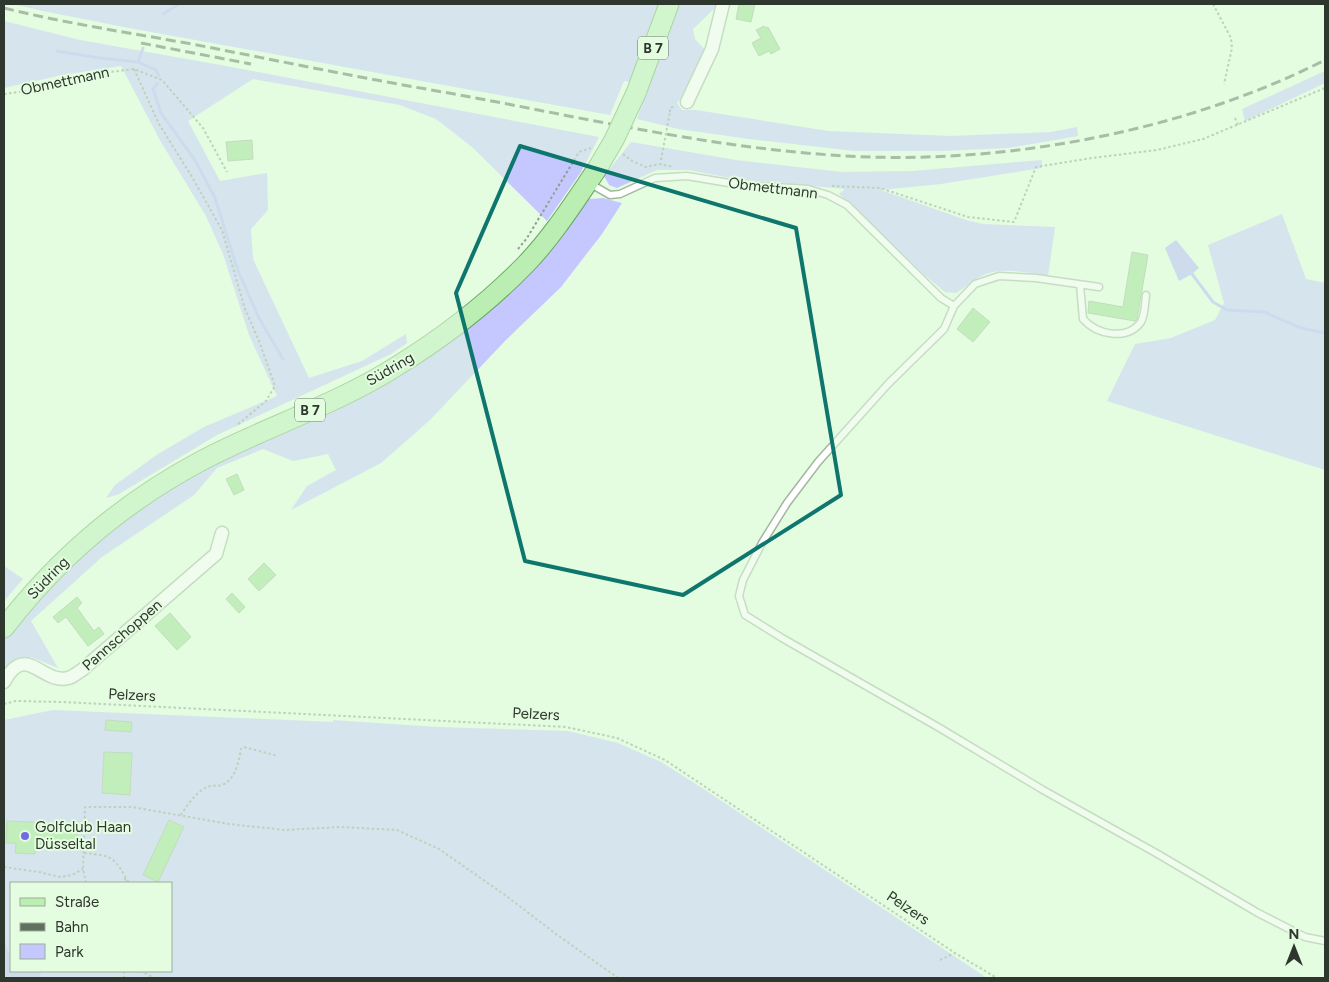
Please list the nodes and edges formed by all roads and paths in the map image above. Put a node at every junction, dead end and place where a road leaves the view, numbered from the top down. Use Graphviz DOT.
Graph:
graph roads {
  1 [pos="669,4"];
  2 [pos="723,4"];
  3 [pos="1213,4"];
  4 [pos="134,69"];
  5 [pos="1224,84"];
  6 [pos="1325,88"];
  7 [pos="4,94"];
  8 [pos="687,102"];
  9 [pos="670,112"];
  10 [pos="1235,118"];
  11 [pos="1238,125"];
  12 [pos="597,149"];
  13 [pos="623,154"];
  14 [pos="227,172"];
  15 [pos="592,175"];
  16 [pos="808,189"];
  17 [pos="515,253"];
  18 [pos="1080,285"];
  19 [pos="1099,287"];
  20 [pos="1146,295"];
  21 [pos="954,306"];
  22 [pos="236,426"];
  23 [pos="222,533"];
  24 [pos="4,628"];
  25 [pos="4,682"];
  26 [pos="4,704"];
  27 [pos="278,756"];
  28 [pos="181,815"];
  29 [pos="84,853"];
  30 [pos="4,867"];
  31 [pos="83,869"];
  32 [pos="125,876"];
  33 [pos="86,882"];
  34 [pos="125,882"];
  35 [pos="128,882"];
  36 [pos="1325,941"];
  37 [pos="955,953"];
  38 [pos="940,960"];
  39 [pos="144,972"];
  40 [pos="155,978"];
  41 [pos="618,978"];
  42 [pos="997,978"];
  1 -- 15 [label="main road, Südring / B 7, bridge"];
  2 -- 8 [label="street"];
  3 -- 5 [label="path"];
  4 -- 7 [label="path, Obmettmann"];
  4 -- 14 [label="path, Obmettmann"];
  4 -- 22 [label="path"];
  6 -- 11 [label="path"];
  9 -- 13 [label="path, bridge"];
  10 -- 11 [label="path"];
  11 -- 16 [label="path"];
  12 -- 17 [label="path"];
  15 -- 16 [label="lane, Obmettmann"];
  15 -- 24 [label="main road, Südring / B 7"];
  16 -- 21 [label="lane, Obmettmann"];
  18 -- 19 [label="lane"];
  18 -- 20 [label="lane"];
  18 -- 21 [label="lane"];
  21 -- 36 [label="lane"];
  23 -- 25 [label="street, Pannschoppen"];
  26 -- 37 [label="path, Pelzers"];
  27 -- 28 [label="path"];
  28 -- 29 [label="path"];
  28 -- 41 [label="path"];
  29 -- 31 [label="path"];
  29 -- 32 [label="path"];
  30 -- 31 [label="path"];
  31 -- 33 [label="path"];
  32 -- 34 [label="path"];
  32 -- 35 [label="path"];
  37 -- 38 [label="path"];
  37 -- 42 [label="path, Pelzers"];
  39 -- 40 [label="path"];
}
